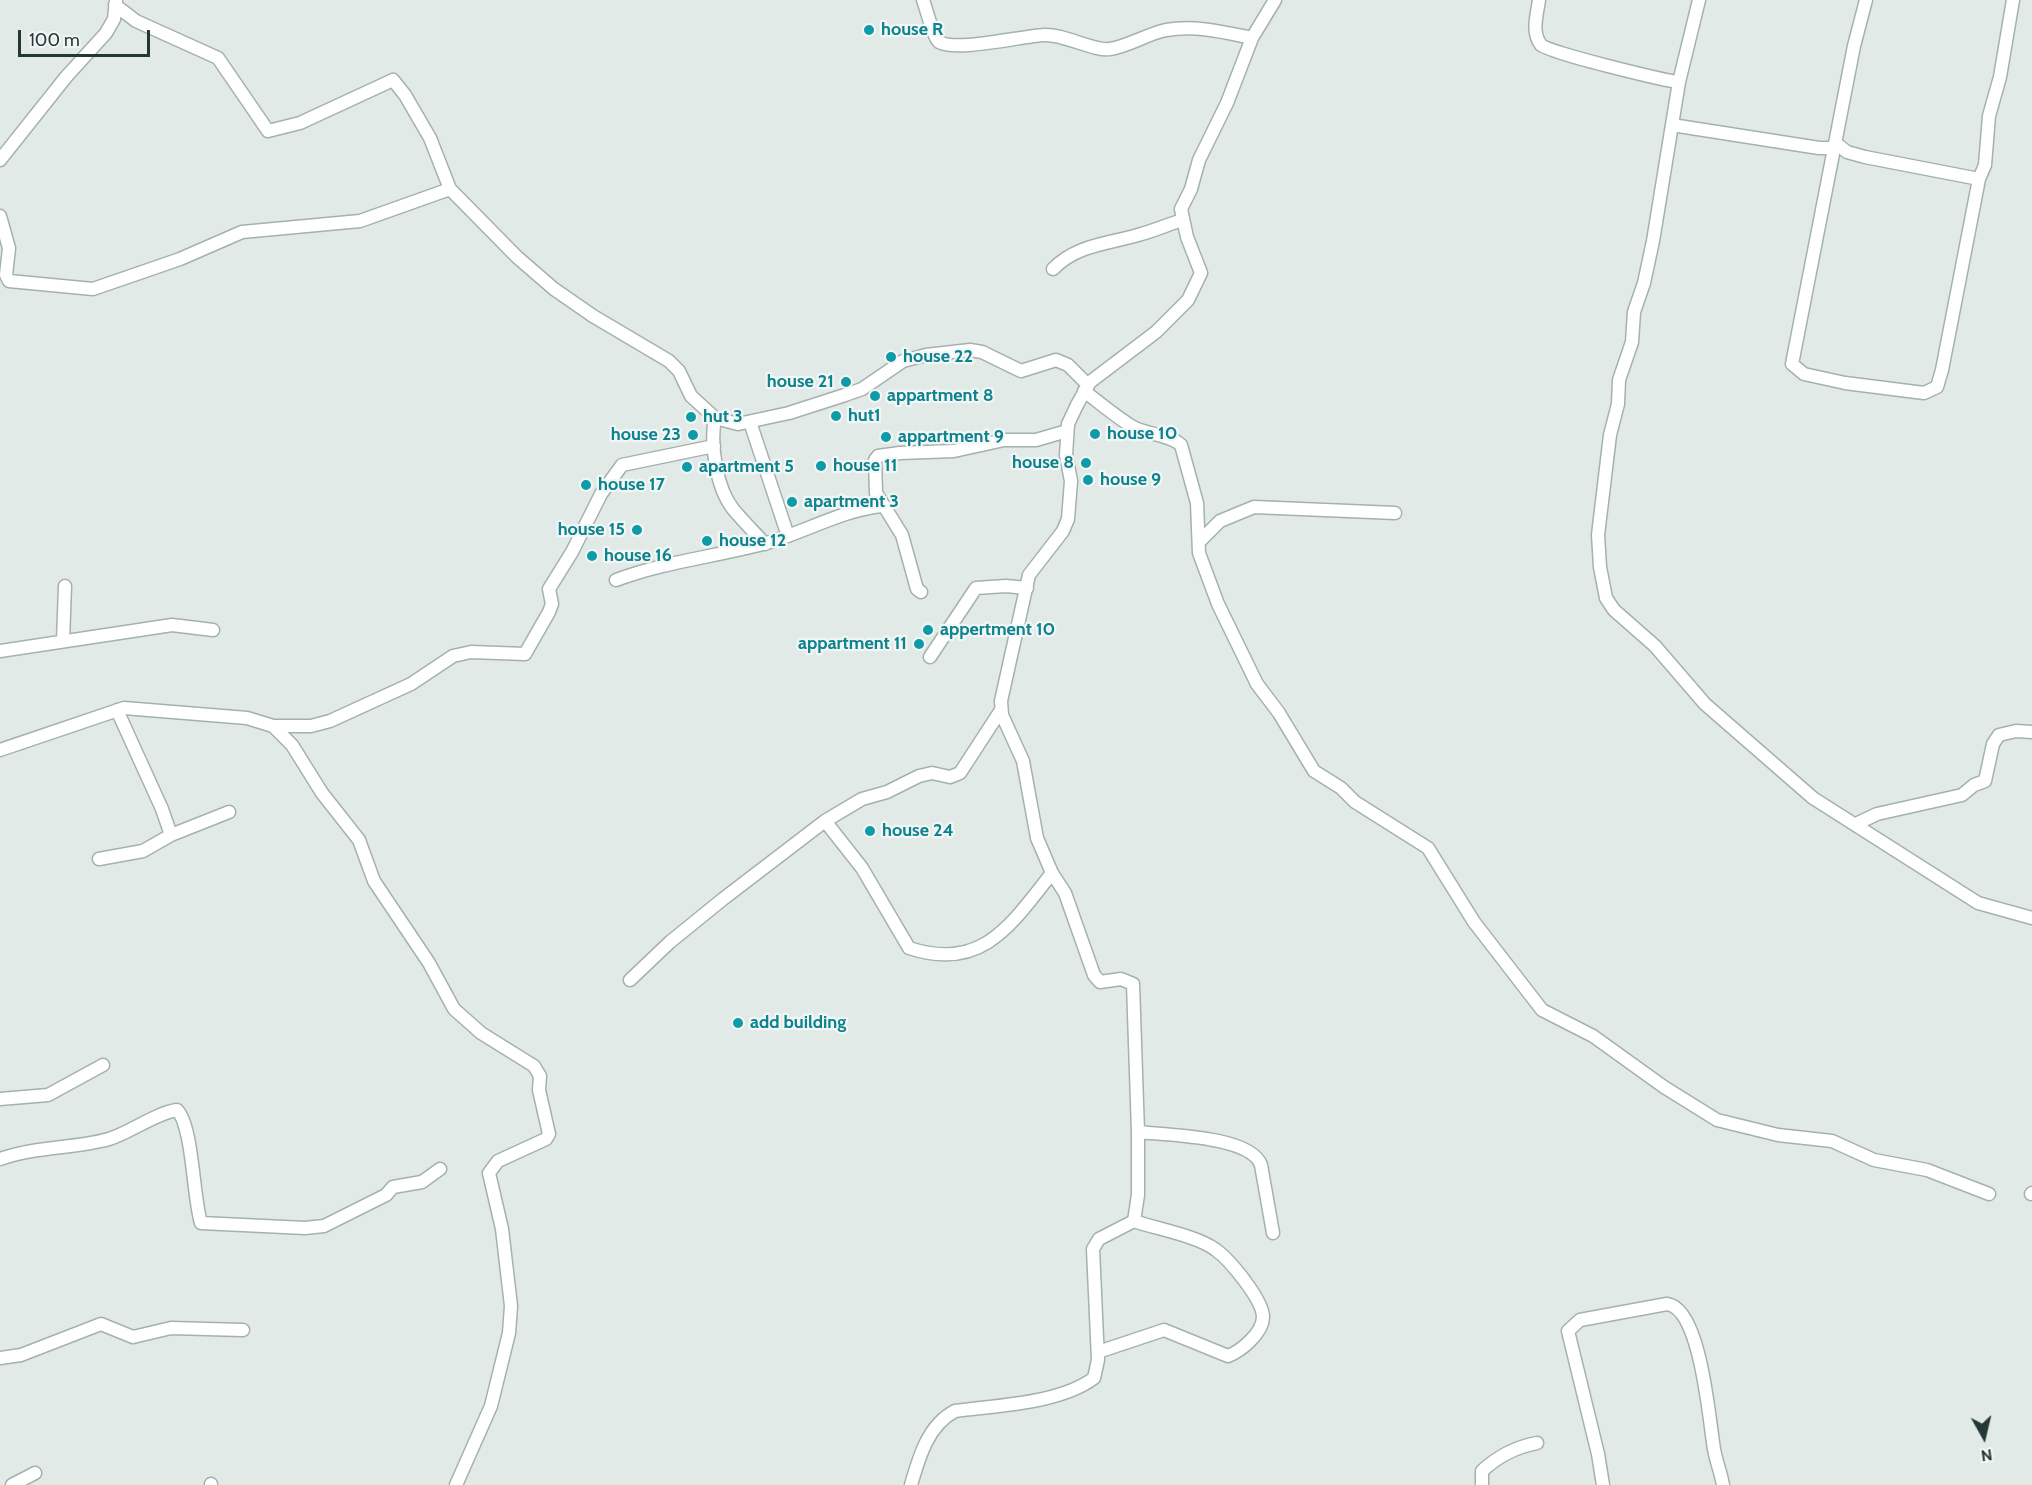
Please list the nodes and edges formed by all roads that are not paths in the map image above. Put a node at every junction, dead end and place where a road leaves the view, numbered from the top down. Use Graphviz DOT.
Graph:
graph roads {
  1 [pos="923,0"];
  2 [pos="1275,0"];
  3 [pos="1539,0"];
  4 [pos="1699,0"];
  5 [pos="1866,0"];
  6 [pos="2013,0"];
  7 [pos="118,2"];
  8 [pos="1252,38"];
  9 [pos="1679,82"];
  10 [pos="1672,125"];
  11 [pos="1836,146"];
  12 [pos="0,160"];
  13 [pos="1979,179"];
  14 [pos="450,189"];
  15 [pos="0,216"];
  16 [pos="1182,220"];
  17 [pos="1053,269"];
  18 [pos="1086,388"];
  19 [pos="715,418"];
  20 [pos="750,422"];
  21 [pos="1067,431"];
  22 [pos="714,446"];
  23 [pos="882,506"];
  24 [pos="1395,513"];
  25 [pos="788,536"];
  26 [pos="1199,542"];
  27 [pos="765,544"];
  28 [pos="616,580"];
  29 [pos="65,586"];
  30 [pos="1027,588"];
  31 [pos="921,592"];
  32 [pos="213,630"];
  33 [pos="63,641"];
  34 [pos="0,651"];
  35 [pos="930,657"];
  36 [pos="117,710"];
  37 [pos="1001,710"];
  38 [pos="273,726"];
  39 [pos="2032,732"];
  40 [pos="0,750"];
  41 [pos="230,812"];
  42 [pos="825,821"];
  43 [pos="1856,824"];
  44 [pos="171,835"];
  45 [pos="99,859"];
  46 [pos="1052,873"];
  47 [pos="2032,918"];
  48 [pos="630,980"];
  49 [pos="103,1065"];
  50 [pos="0,1099"];
  51 [pos="1138,1132"];
  52 [pos="0,1159"];
  53 [pos="440,1169"];
  54 [pos="1989,1194"];
  55 [pos="1134,1221"];
  56 [pos="1273,1233"];
  57 [pos="243,1330"];
  58 [pos="1098,1352"];
  59 [pos="0,1358"];
  60 [pos="1537,1443"];
  61 [pos="35,1473"];
  62 [pos="1720,1483"];
  63 [pos="12,1485"];
  64 [pos="456,1485"];
  65 [pos="911,1485"];
  66 [pos="1482,1485"];
  67 [pos="1603,1485"];
  1 -- 8 [label="street"];
  2 -- 8 [label="street"];
  3 -- 9 [label="street"];
  4 -- 9 [label="street"];
  5 -- 11 [label="street"];
  6 -- 13 [label="street"];
  7 -- 12 [label="street"];
  7 -- 14 [label="street"];
  8 -- 16 [label="street"];
  9 -- 10 [label="street"];
  10 -- 11 [label="street"];
  10 -- 43 [label="street"];
  11 -- 13 [label="street"];
  11 -- 13 [label="street"];
  14 -- 15 [label="street"];
  14 -- 19 [label="street"];
  16 -- 17 [label="street"];
  16 -- 18 [label="street"];
  18 -- 20 [label="street"];
  18 -- 21 [label="street"];
  18 -- 26 [label="street"];
  19 -- 20 [label="street"];
  19 -- 22 [label="street"];
  20 -- 25 [label="street"];
  21 -- 23 [label="street"];
  21 -- 30 [label="street"];
  22 -- 27 [label="street"];
  22 -- 38 [label="street"];
  23 -- 25 [label="street"];
  23 -- 31 [label="street"];
  24 -- 26 [label="street"];
  25 -- 27 [label="street"];
  26 -- 54 [label="street"];
  27 -- 28 [label="street"];
  29 -- 33 [label="street"];
  30 -- 35 [label="street"];
  30 -- 37 [label="street"];
  32 -- 33 [label="street"];
  33 -- 34 [label="street"];
  36 -- 38 [label="street"];
  36 -- 40 [label="street"];
  36 -- 44 [label="street"];
  37 -- 42 [label="street"];
  37 -- 46 [label="street"];
  38 -- 64 [label="street"];
  39 -- 43 [label="street"];
  41 -- 44 [label="street"];
  42 -- 46 [label="street"];
  42 -- 48 [label="street"];
  43 -- 47 [label="street"];
  44 -- 45 [label="street"];
  46 -- 51 [label="street"];
  49 -- 50 [label="street"];
  51 -- 55 [label="street"];
  51 -- 56 [label="street"];
  52 -- 53 [label="street"];
  55 -- 58 [label="street"];
  55 -- 58 [label="street"];
  57 -- 59 [label="street"];
  58 -- 65 [label="street"];
  60 -- 66 [label="street"];
  61 -- 63 [label="street"];
  62 -- 67 [label="street"];
}
